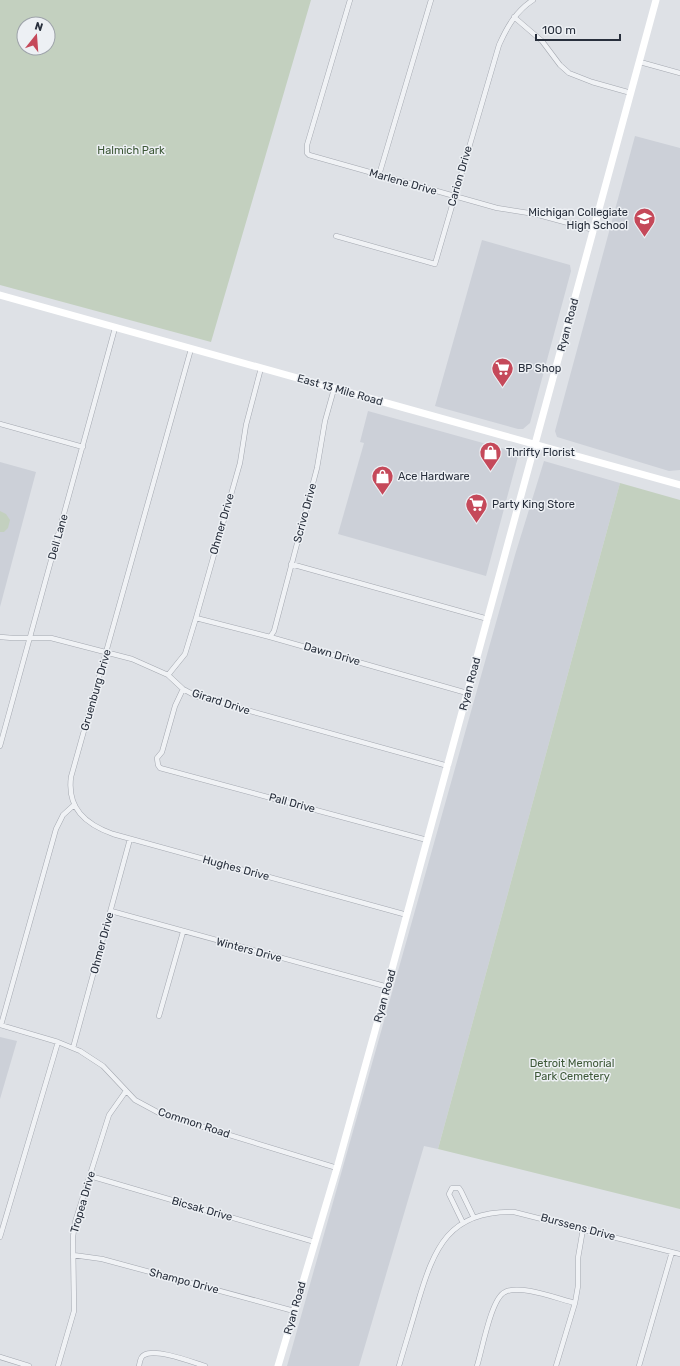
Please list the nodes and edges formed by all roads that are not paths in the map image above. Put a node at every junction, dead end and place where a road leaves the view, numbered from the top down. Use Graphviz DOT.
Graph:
graph roads {
  1 [pos="350,0"];
  2 [pos="431,0"];
  3 [pos="533,0"];
  4 [pos="656,0"];
  5 [pos="514,17"];
  6 [pos="640,62"];
  7 [pos="680,73"];
  8 [pos="631,93"];
  9 [pos="379,175"];
  10 [pos="454,196"];
  11 [pos="594,230"];
  12 [pos="336,236"];
  13 [pos="0,295"];
  14 [pos="116,328"];
  15 [pos="191,349"];
  16 [pos="261,368"];
  17 [pos="334,389"];
  18 [pos="0,424"];
  19 [pos="536,445"];
  20 [pos="83,447"];
  21 [pos="680,485"];
  22 [pos="291,564"];
  23 [pos="196,618"];
  24 [pos="488,619"];
  25 [pos="0,636"];
  26 [pos="270,637"];
  27 [pos="30,638"];
  28 [pos="106,652"];
  29 [pos="168,675"];
  30 [pos="183,689"];
  31 [pos="467,693"];
  32 [pos="0,746"];
  33 [pos="448,766"];
  34 [pos="74,805"];
  35 [pos="130,839"];
  36 [pos="427,840"];
  37 [pos="111,911"];
  38 [pos="407,915"];
  39 [pos="183,932"];
  40 [pos="388,987"];
  41 [pos="159,1016"];
  42 [pos="0,1025"];
  43 [pos="58,1042"];
  44 [pos="73,1048"];
  45 [pos="126,1091"];
  46 [pos="337,1168"];
  47 [pos="90,1176"];
  48 [pos="474,1218"];
  49 [pos="463,1223"];
  50 [pos="582,1229"];
  51 [pos="0,1237"];
  52 [pos="315,1242"];
  53 [pos="672,1252"];
  54 [pos="680,1254"];
  55 [pos="73,1255"];
  56 [pos="574,1303"];
  57 [pos="294,1311"];
  58 [pos="0,1357"];
  59 [pos="30,1366"];
  60 [pos="58,1366"];
  61 [pos="139,1366"];
  62 [pos="205,1366"];
  63 [pos="278,1366"];
  64 [pos="399,1366"];
  65 [pos="477,1366"];
  66 [pos="556,1366"];
  67 [pos="639,1366"];
  1 -- 9 [label="street, Marlene Drive"];
  2 -- 9 [label="street"];
  3 -- 5 [label="street, Carion Drive"];
  4 -- 6 [label="main road, Ryan Road"];
  5 -- 8 [label="street"];
  5 -- 10 [label="street, Carion Drive"];
  6 -- 7 [label="street"];
  6 -- 8 [label="main road, Ryan Road"];
  8 -- 11 [label="main road, Ryan Road"];
  9 -- 10 [label="street, Marlene Drive"];
  10 -- 11 [label="street, Marlene Drive"];
  10 -- 12 [label="street, Carion Drive"];
  11 -- 19 [label="main road, Ryan Road"];
  13 -- 14 [label="main road, East 13 Mile Road"];
  14 -- 15 [label="main road, East 13 Mile Road"];
  14 -- 20 [label="street, Dell Lane"];
  15 -- 16 [label="main road, East 13 Mile Road"];
  15 -- 28 [label="street, Gruenburg Drive"];
  16 -- 17 [label="main road, East 13 Mile Road"];
  16 -- 23 [label="street, Ohmer Drive"];
  17 -- 19 [label="main road, East 13 Mile Road"];
  17 -- 22 [label="street, Scrivo Drive"];
  18 -- 20 [label="street"];
  19 -- 21 [label="main road, East 13 Mile Road"];
  19 -- 24 [label="main road, Ryan Road"];
  20 -- 27 [label="street, Dell Lane"];
  22 -- 24 [label="street"];
  22 -- 26 [label="street, Scrivo Drive"];
  23 -- 26 [label="street, Dawn Drive"];
  23 -- 29 [label="street, Ohmer Drive"];
  24 -- 31 [label="main road, Ryan Road"];
  25 -- 27 [label="street, Girard Drive"];
  26 -- 31 [label="street, Dawn Drive"];
  27 -- 28 [label="street, Girard Drive"];
  27 -- 32 [label="street, Dell Lane"];
  28 -- 29 [label="street, Girard Drive"];
  28 -- 34 [label="street, Gruenburg Drive"];
  29 -- 30 [label="street, Girard Drive"];
  30 -- 33 [label="street, Girard Drive"];
  30 -- 36 [label="street, Pall Drive"];
  31 -- 33 [label="main road, Ryan Road"];
  33 -- 36 [label="main road, Ryan Road"];
  34 -- 35 [label="street, Hughes Drive"];
  34 -- 42 [label="street"];
  35 -- 37 [label="street, Ohmer Drive"];
  35 -- 38 [label="street, Hughes Drive"];
  36 -- 38 [label="main road, Ryan Road"];
  37 -- 39 [label="street, Winters Drive"];
  37 -- 44 [label="street, Ohmer Drive"];
  38 -- 40 [label="main road, Ryan Road"];
  39 -- 40 [label="street, Winters Drive"];
  39 -- 41 [label="street"];
  40 -- 46 [label="main road, Ryan Road"];
  42 -- 43 [label="street, Common Road"];
  43 -- 44 [label="street, Common Road"];
  43 -- 51 [label="street"];
  44 -- 45 [label="street, Common Road"];
  45 -- 46 [label="street, Common Road"];
  45 -- 47 [label="street, Tropea Drive"];
  46 -- 52 [label="main road, Ryan Road"];
  47 -- 52 [label="street, Bicsak Drive"];
  47 -- 55 [label="street, Tropea Drive"];
  48 -- 49 [label="street, Burssens Drive"];
  48 -- 49 [label="street"];
  48 -- 50 [label="street, Burssens Drive"];
  49 -- 64 [label="street, Burssens Drive"];
  50 -- 53 [label="street, Burssens Drive"];
  50 -- 56 [label="street"];
  52 -- 57 [label="main road, Ryan Road"];
  53 -- 54 [label="street, Burssens Drive"];
  53 -- 67 [label="street"];
  55 -- 57 [label="street, Shampo Drive"];
  55 -- 60 [label="street, Tropea Drive"];
  56 -- 65 [label="street"];
  56 -- 66 [label="street"];
  57 -- 63 [label="main road, Ryan Road"];
  58 -- 59 [label="street"];
  61 -- 62 [label="street"];
}
